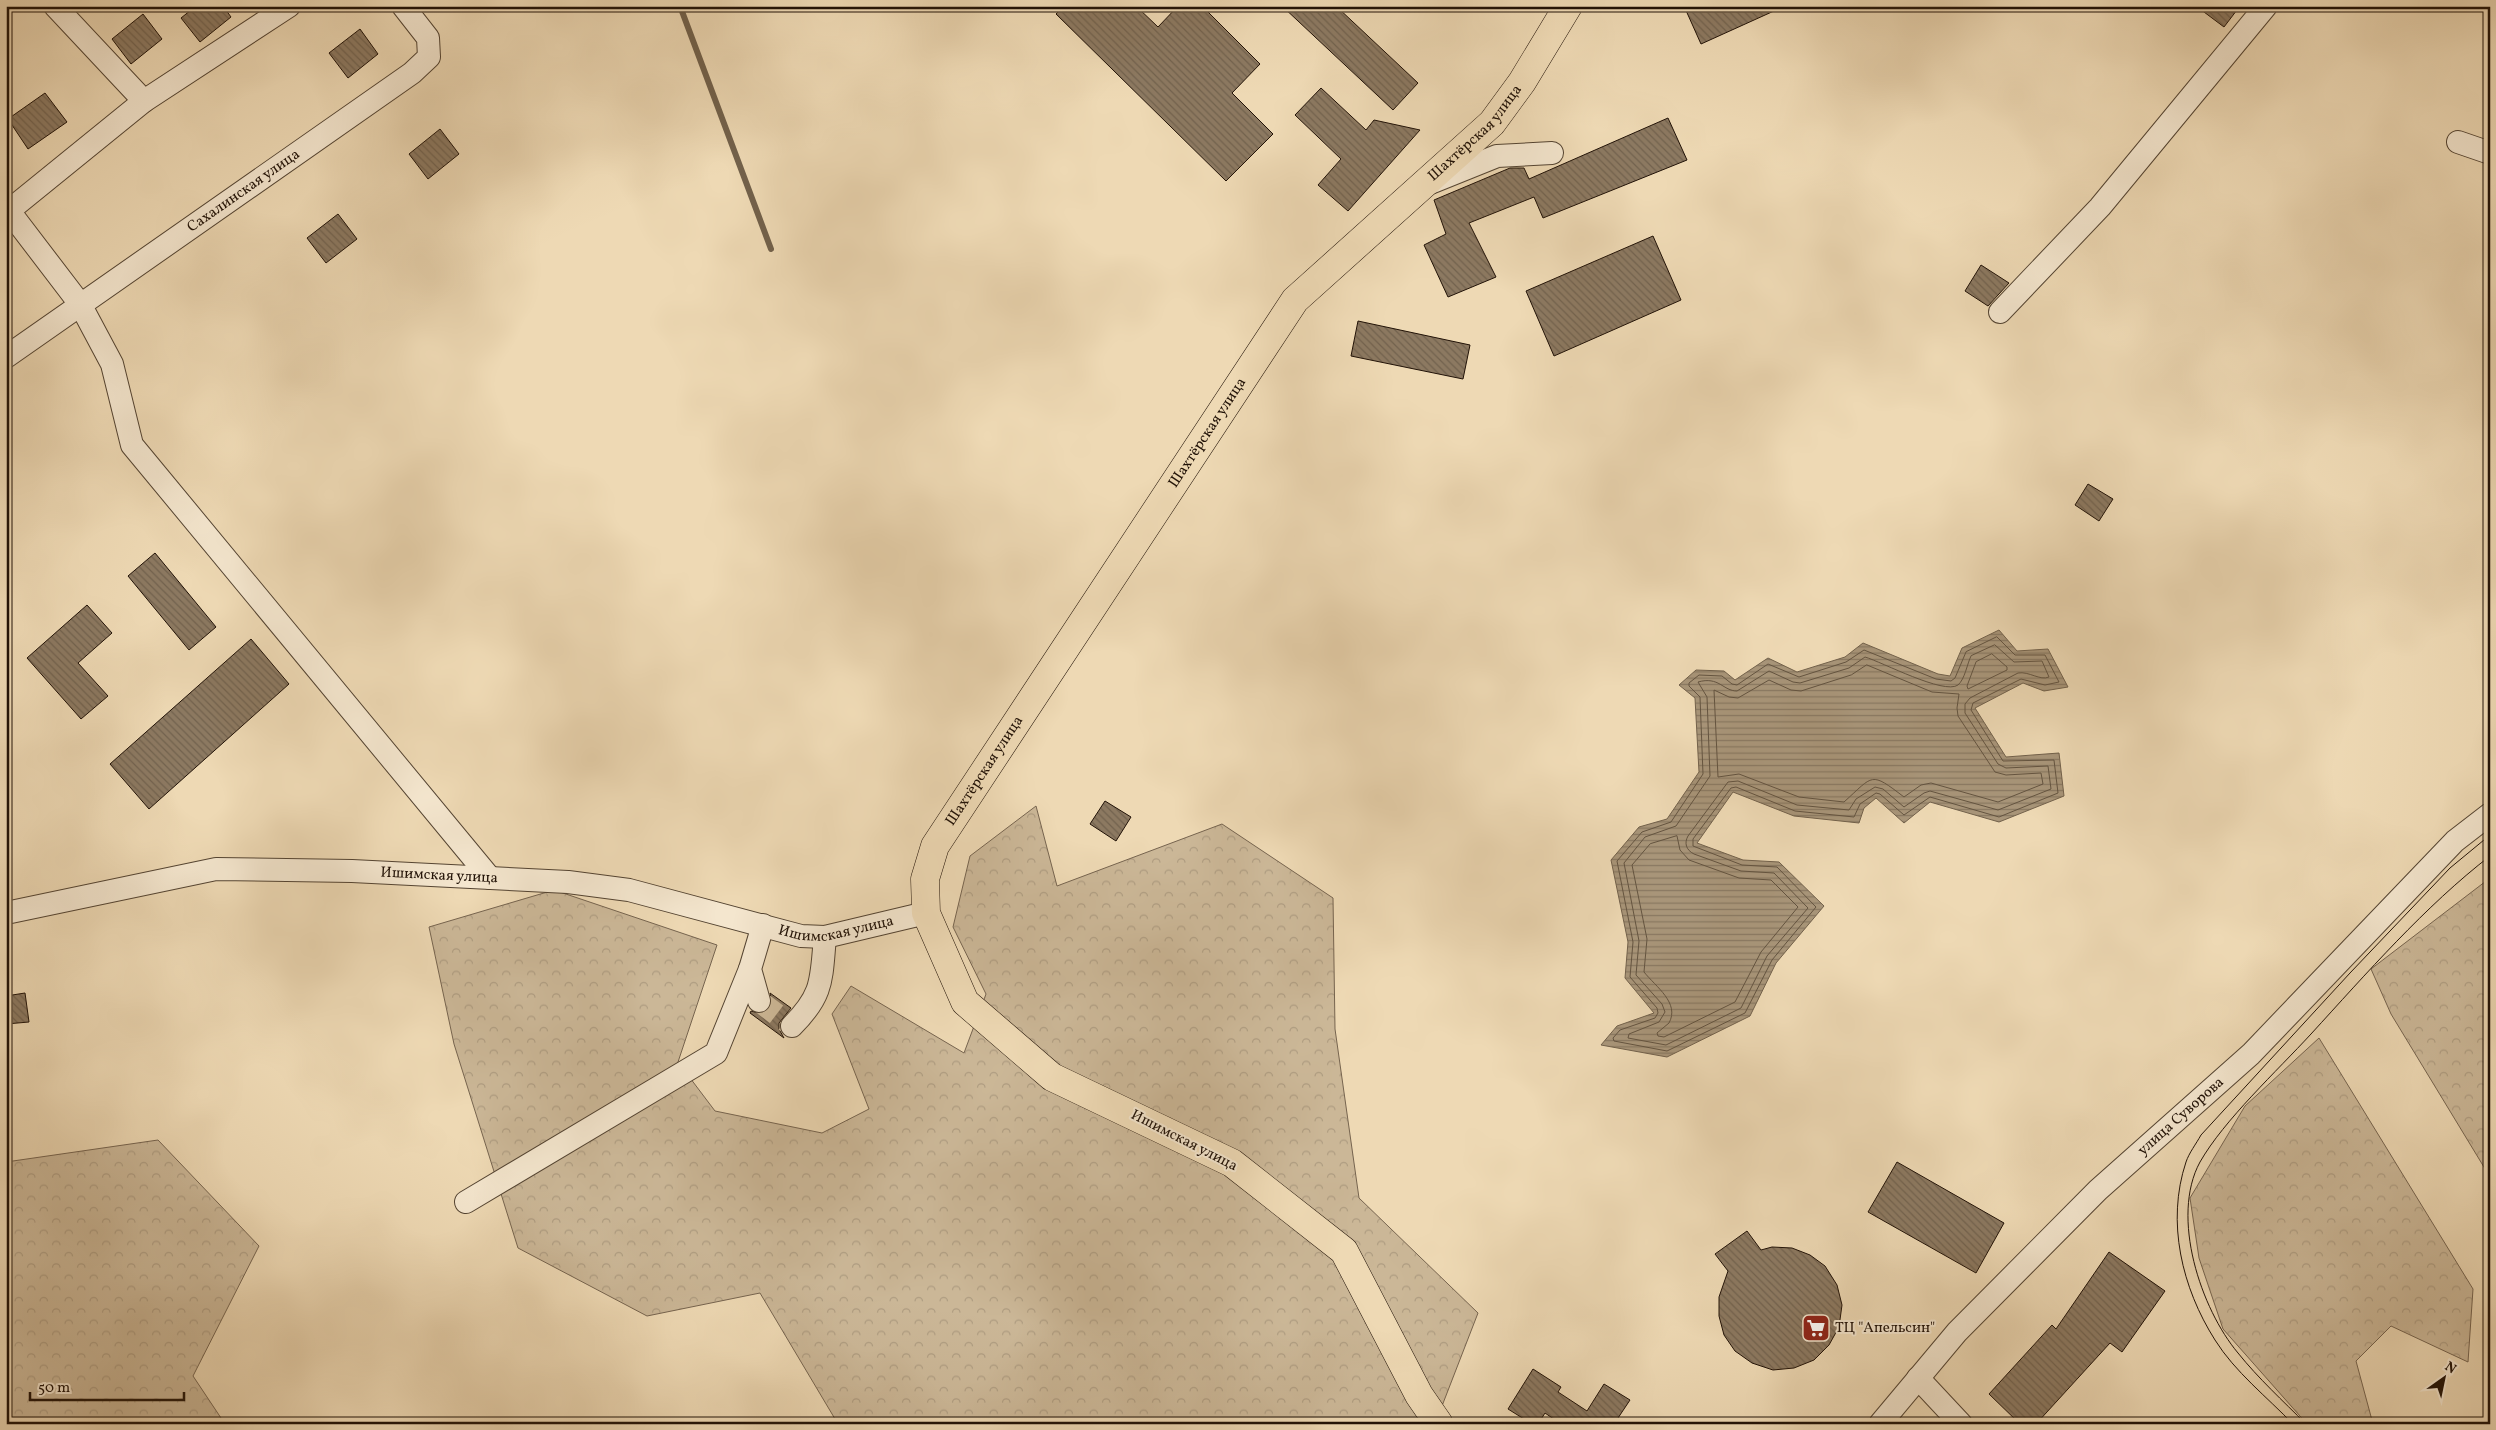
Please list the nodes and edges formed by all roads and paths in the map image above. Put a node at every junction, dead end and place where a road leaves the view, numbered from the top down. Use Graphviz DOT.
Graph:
graph roads {
  1 [pos="54,6"];
  2 [pos="289,6"];
  3 [pos="403,6"];
  4 [pos="1568,6"];
  5 [pos="2266,6"];
  6 [pos="144,101"];
  7 [pos="2458,142"];
  8 [pos="1552,153"];
  9 [pos="2490,153"];
  10 [pos="1422,186"];
  11 [pos="8,212"];
  12 [pos="80,304"];
  13 [pos="2000,312"];
  14 [pos="6,357"];
  15 [pos="2490,814"];
  16 [pos="490,878"];
  17 [pos="6,913"];
  18 [pos="926,913"];
  19 [pos="763,925"];
  20 [pos="825,937"];
  21 [pos="750,969"];
  22 [pos="759,1001"];
  23 [pos="792,1026"];
  24 [pos="466,1202"];
  25 [pos="1918,1378"];
  26 [pos="1439,1424"];
  27 [pos="1880,1424"];
  28 [pos="1961,1424"];
  1 -- 6 [label="street"];
  2 -- 6 [label="street"];
  3 -- 12 [label="street, Сахалинская улица"];
  4 -- 10 [label="main road, Шахтёрская улица"];
  5 -- 13 [label="street"];
  6 -- 11 [label="street"];
  7 -- 9 [label="street"];
  8 -- 10 [label="street"];
  10 -- 18 [label="main road, Шахтёрская улица"];
  11 -- 12 [label="street"];
  12 -- 14 [label="street, Сахалинская улица"];
  12 -- 16 [label="street"];
  15 -- 25 [label="street, улица Суворова"];
  16 -- 17 [label="street, Ишимская улица"];
  16 -- 19 [label="street, Ишимская улица"];
  18 -- 20 [label="street, Ишимская улица"];
  18 -- 26 [label="main road, Ишимская улица"];
  19 -- 20 [label="street, Ишимская улица"];
  19 -- 21 [label="street"];
  20 -- 23 [label="street"];
  21 -- 22 [label="street"];
  21 -- 24 [label="street"];
  25 -- 27 [label="street, улица Суворова"];
  25 -- 28 [label="street"];
}
